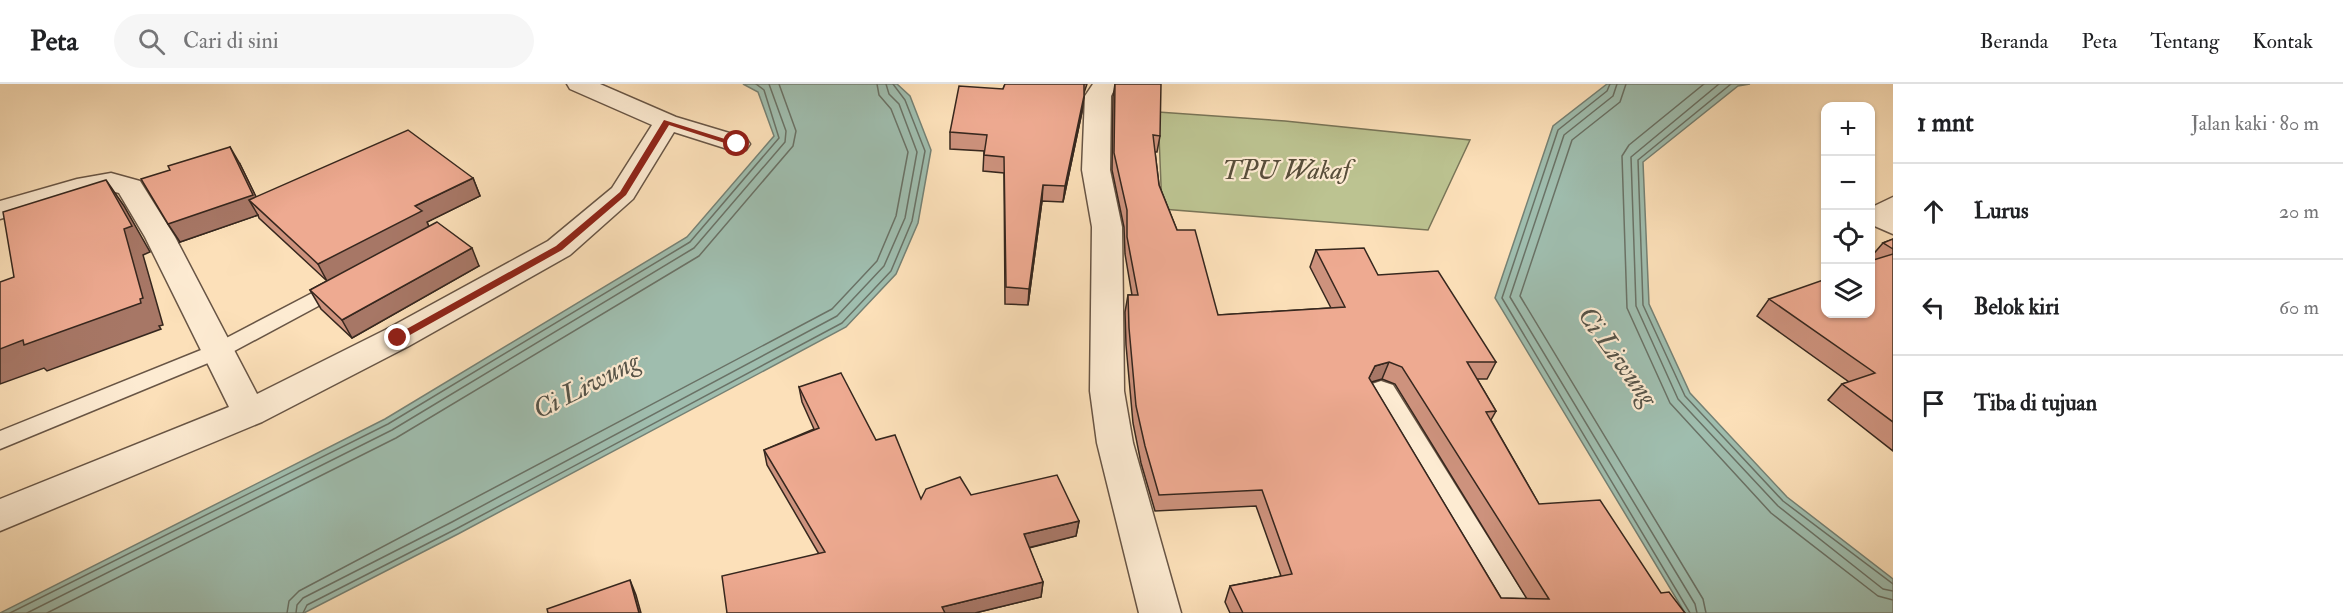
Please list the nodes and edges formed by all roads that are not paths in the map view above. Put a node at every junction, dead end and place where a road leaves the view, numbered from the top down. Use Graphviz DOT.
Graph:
graph roads {
  1 [pos="579,84"];
  2 [pos="1105,84"];
  3 [pos="667,122"];
  4 [pos="737,144"];
  5 [pos="1893,206"];
  6 [pos="0,210"];
  7 [pos="1893,225"];
  8 [pos="353,279"];
  9 [pos="218,351"];
  10 [pos="1381,394"];
  11 [pos="250,413"];
  12 [pos="0,440"];
  13 [pos="0,515"];
  14 [pos="1151,611"];
  15 [pos="1514,613"];
  1 -- 3 [label="street"];
  2 -- 14 [label="street"];
  3 -- 4 [label="street"];
  3 -- 11 [label="street"];
  5 -- 7 [label="street"];
  6 -- 9 [label="street"];
  8 -- 9 [label="lane"];
  9 -- 11 [label="street"];
  9 -- 12 [label="lane"];
  10 -- 15 [label="street"];
  11 -- 13 [label="street"];
}
